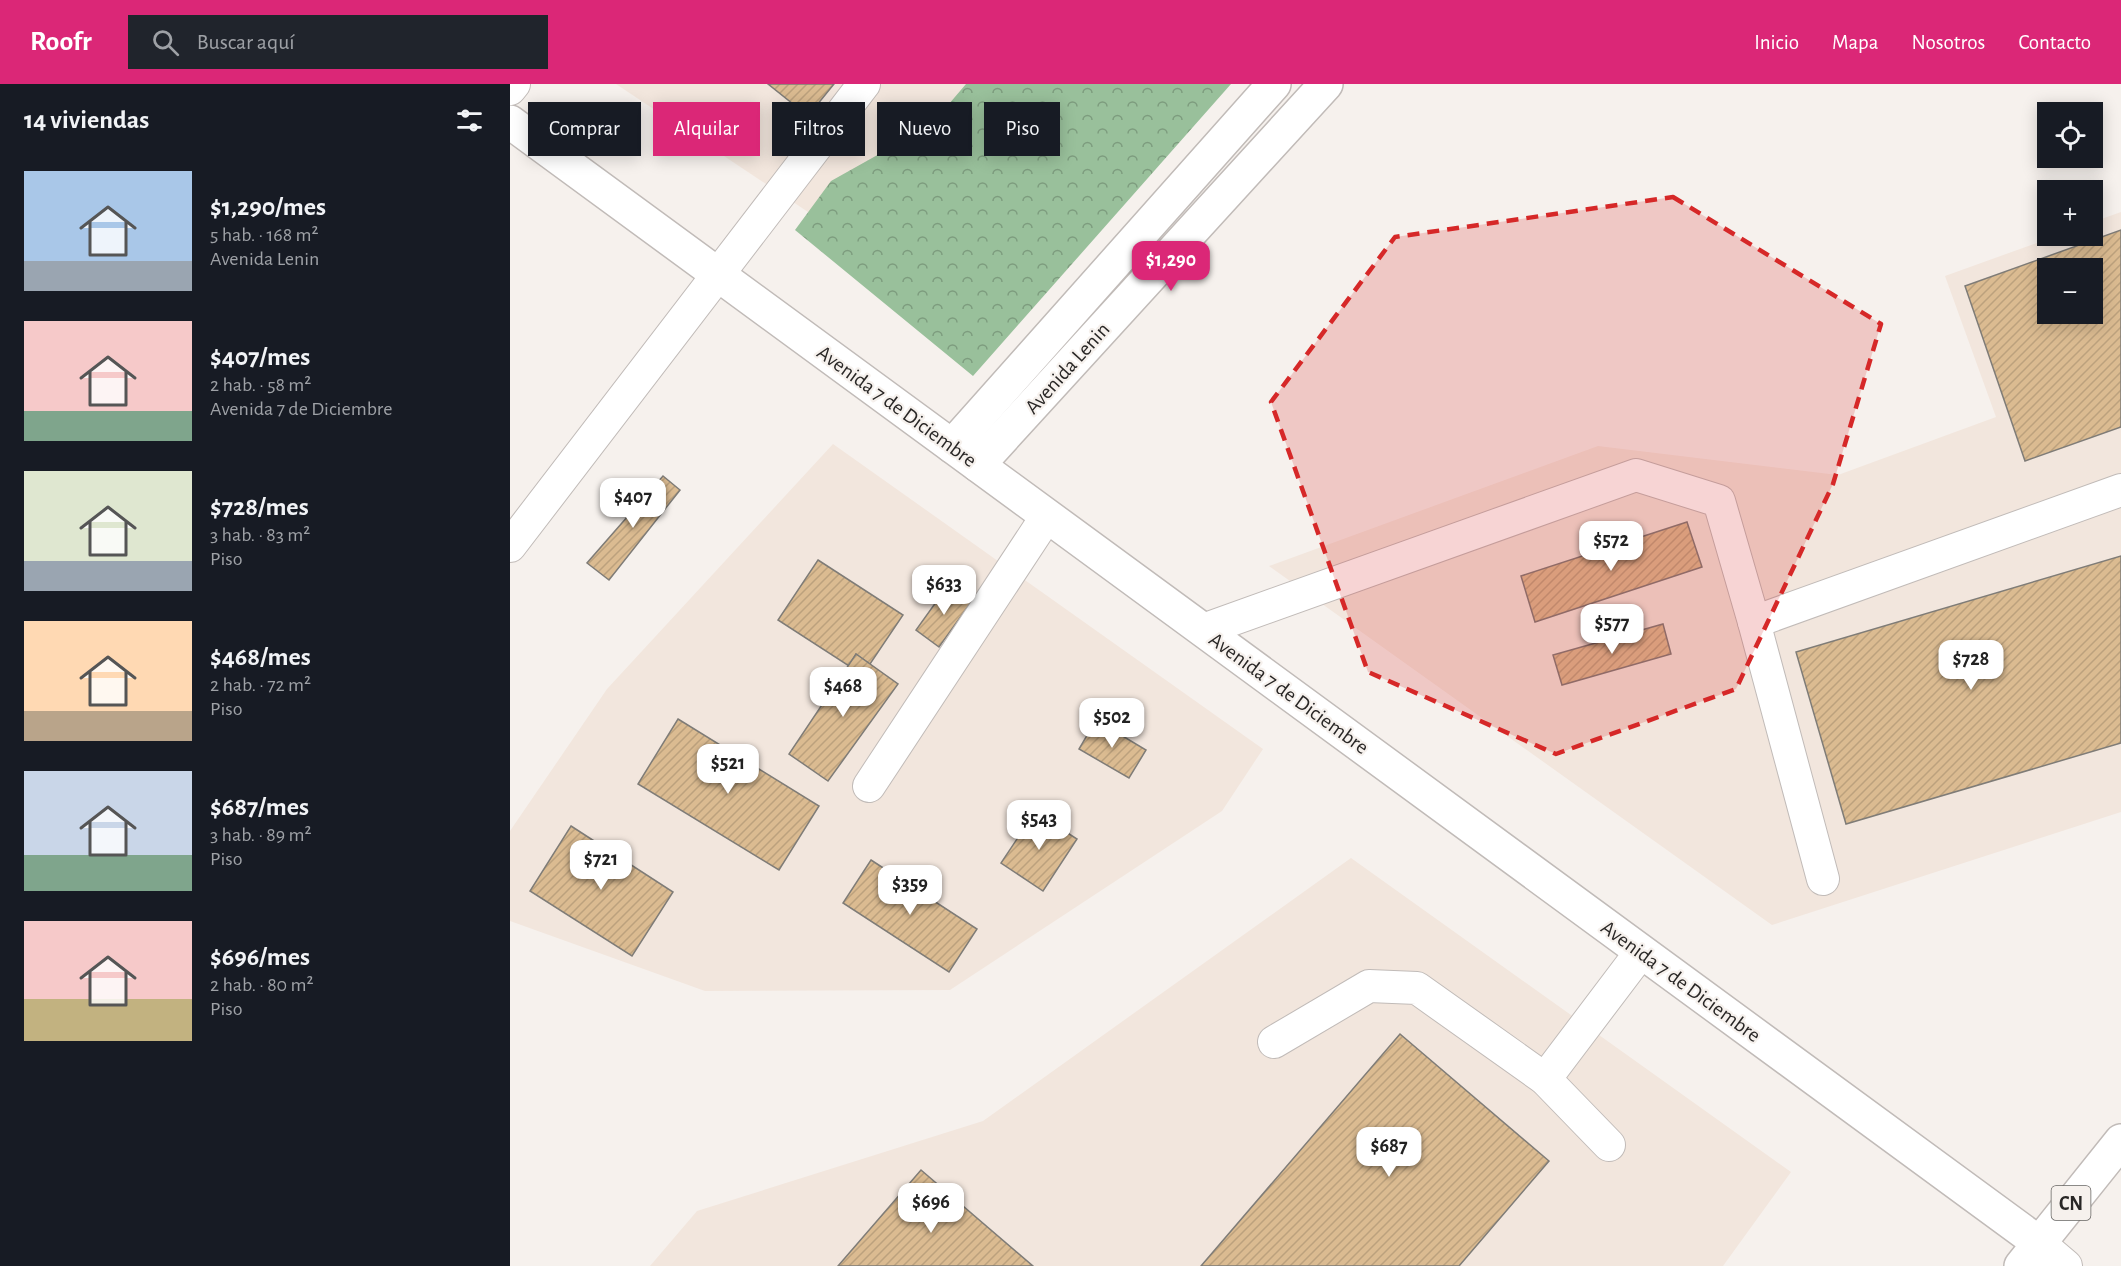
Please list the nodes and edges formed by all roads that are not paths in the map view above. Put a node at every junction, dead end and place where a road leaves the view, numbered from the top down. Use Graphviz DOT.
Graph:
graph roads {
  1 [pos="514,84"];
  2 [pos="864,84"];
  3 [pos="1274,84"];
  4 [pos="1326,84"];
  5 [pos="510,89"];
  6 [pos="510,122"];
  7 [pos="718,274"];
  8 [pos="952,446"];
  9 [pos="978,465"];
  10 [pos="2121,490"];
  11 [pos="1047,516"];
  12 [pos="510,546"];
  13 [pos="1754,622"];
  14 [pos="1203,630"];
  15 [pos="869,786"];
  16 [pos="1823,879"];
  17 [pos="1641,952"];
  18 [pos="1274,1042"];
  19 [pos="1545,1079"];
  20 [pos="2121,1141"];
  21 [pos="1609,1145"];
  22 [pos="2030,1255"];
  23 [pos="2066,1266"];
  1 -- 5 [label="street"];
  2 -- 7 [label="street"];
  3 -- 8 [label="main road, Avenida Lenin"];
  4 -- 9 [label="main road, Avenida Lenin"];
  6 -- 7 [label="main road, Avenida 7 de Diciembre"];
  7 -- 8 [label="main road, Avenida 7 de Diciembre"];
  7 -- 12 [label="street"];
  8 -- 9 [label="main road, Avenida 7 de Diciembre"];
  9 -- 11 [label="main road, Avenida 7 de Diciembre"];
  10 -- 13 [label="street"];
  11 -- 14 [label="main road, Avenida 7 de Diciembre"];
  11 -- 15 [label="street"];
  13 -- 14 [label="street"];
  13 -- 16 [label="street"];
  14 -- 17 [label="main road, Avenida 7 de Diciembre"];
  17 -- 19 [label="street"];
  17 -- 22 [label="main road, Avenida 7 de Diciembre"];
  18 -- 19 [label="street"];
  19 -- 21 [label="street"];
  20 -- 22 [label="main road, CN"];
  22 -- 23 [label="street, Avenida 7 de Diciembre"];
}
